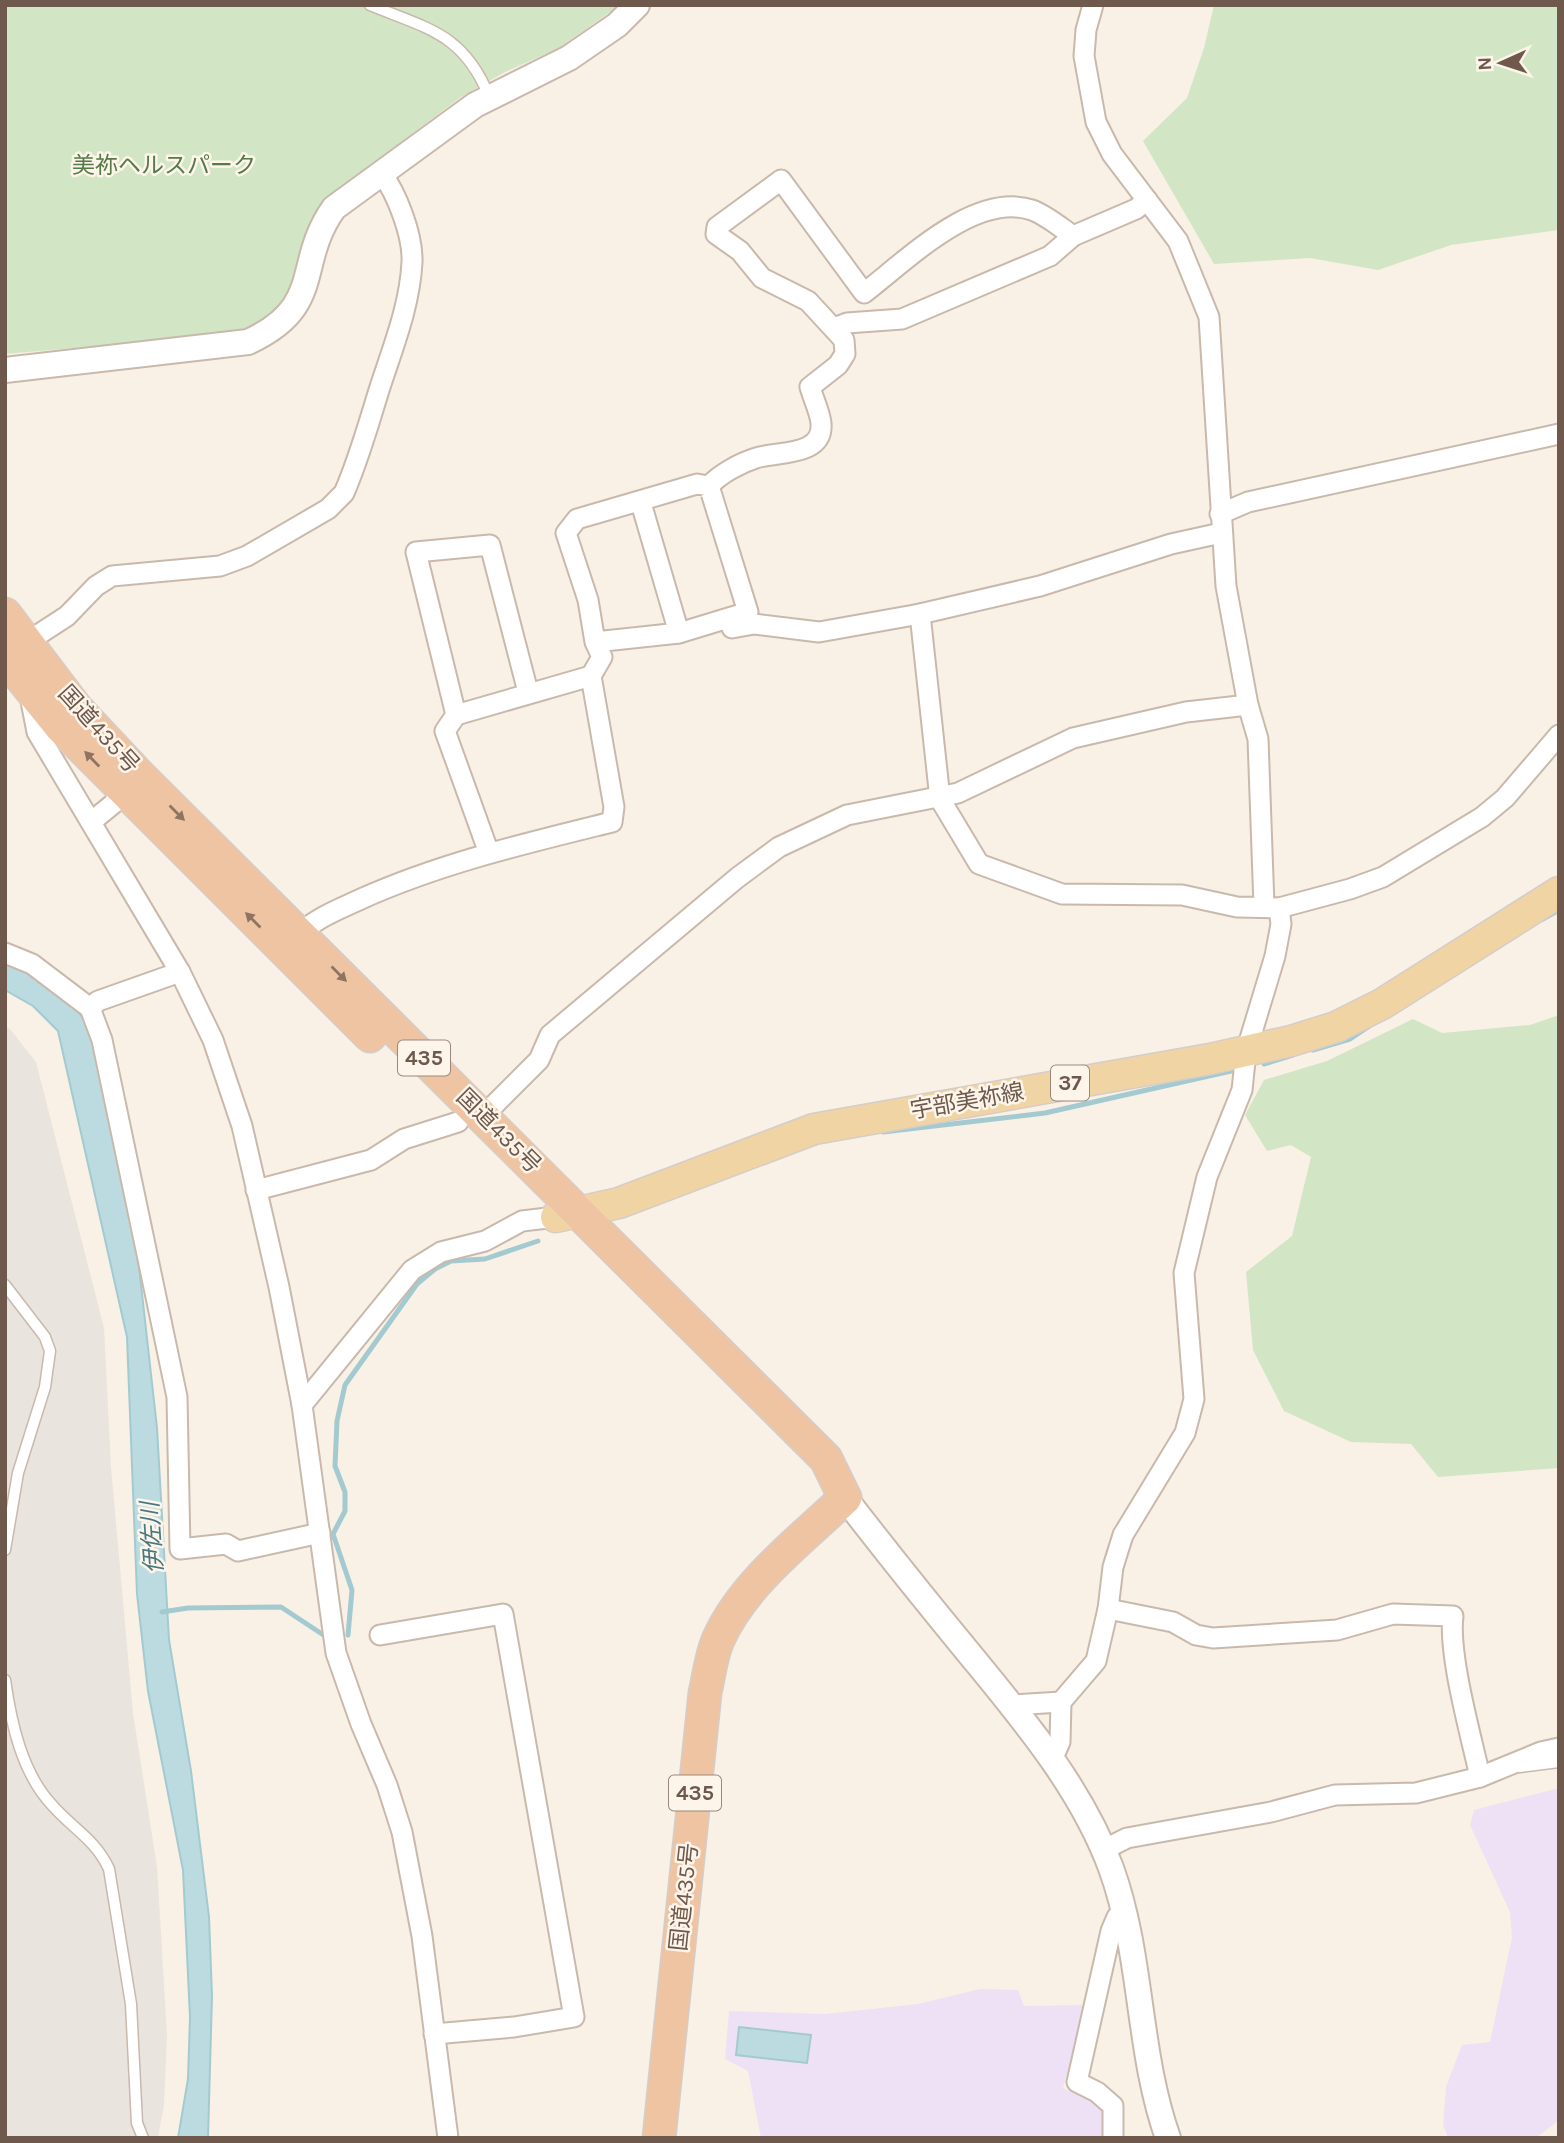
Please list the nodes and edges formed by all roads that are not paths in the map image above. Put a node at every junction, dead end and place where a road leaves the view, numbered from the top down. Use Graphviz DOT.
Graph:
graph roads {
  1 [pos="370,5"];
  2 [pos="637,5"];
  3 [pos="1093,5"];
  4 [pos="490,96"];
  5 [pos="381,172"];
  6 [pos="1147,200"];
  7 [pos="1073,236"];
  8 [pos="834,328"];
  9 [pos="5,370"];
  10 [pos="1559,434"];
  11 [pos="709,486"];
  12 [pos="641,503"];
  13 [pos="1220,523"];
  14 [pos="5,614"];
  15 [pos="920,614"];
  16 [pos="705,625"];
  17 [pos="679,633"];
  18 [pos="595,642"];
  19 [pos="16,650"];
  20 [pos="591,676"];
  21 [pos="28,688"];
  22 [pos="528,692"];
  23 [pos="1248,705"];
  24 [pos="456,715"];
  25 [pos="1559,735"];
  26 [pos="131,783"];
  27 [pos="940,799"];
  28 [pos="91,822"];
  29 [pos="489,852"];
  30 [pos="1559,892"];
  31 [pos="1272,907"];
  32 [pos="291,942"];
  33 [pos="5,953"];
  34 [pos="180,972"];
  35 [pos="90,1008"];
  36 [pos="1246,1052"];
  37 [pos="470,1119"];
  38 [pos="256,1190"];
  39 [pos="568,1215"];
  40 [pos="5,1285"];
  41 [pos="302,1405"];
  42 [pos="845,1498"];
  43 [pos="320,1533"];
  44 [pos="5,1550"];
  45 [pos="1108,1609"];
  46 [pos="380,1635"];
  47 [pos="5,1680"];
  48 [pos="1062,1702"];
  49 [pos="1011,1704"];
  50 [pos="1559,1748"];
  51 [pos="1052,1760"];
  52 [pos="1559,1762"];
  53 [pos="1502,1769"];
  54 [pos="1480,1777"];
  55 [pos="1103,1850"];
  56 [pos="1124,1912"];
  57 [pos="434,2034"];
  58 [pos="143,2138"];
  59 [pos="448,2138"];
  60 [pos="659,2138"];
  61 [pos="1113,2138"];
  62 [pos="1168,2138"];
  1 -- 4 [label="lane"];
  2 -- 4 [label="street"];
  3 -- 6 [label="street"];
  4 -- 5 [label="street"];
  5 -- 9 [label="street"];
  5 -- 19 [label="street"];
  6 -- 7 [label="street"];
  6 -- 13 [label="street"];
  7 -- 8 [label="street"];
  7 -- 8 [label="street"];
  8 -- 11 [label="street"];
  10 -- 13 [label="street"];
  11 -- 12 [label="street"];
  11 -- 16 [label="street"];
  12 -- 17 [label="street"];
  12 -- 18 [label="street"];
  13 -- 15 [label="street"];
  13 -- 23 [label="street"];
  14 -- 19 [label="highway, 国道435号 / 435"];
  15 -- 16 [label="street"];
  15 -- 27 [label="street"];
  16 -- 17 [label="street"];
  17 -- 18 [label="street"];
  18 -- 20 [label="street"];
  19 -- 21 [label="highway, 国道435号 / 435"];
  19 -- 26 [label="highway, 国道435号 / 435"];
  20 -- 22 [label="street"];
  20 -- 29 [label="street"];
  26 -- 21 [label="highway, 国道435号 / 435, one-way"];
  21 -- 28 [label="street"];
  22 -- 24 [label="street"];
  22 -- 24 [label="street"];
  23 -- 27 [label="street"];
  23 -- 31 [label="street"];
  24 -- 29 [label="street"];
  25 -- 31 [label="street"];
  26 -- 28 [label="street"];
  26 -- 32 [label="highway, 国道435号 / 435"];
  27 -- 31 [label="street"];
  27 -- 37 [label="street"];
  28 -- 34 [label="street"];
  29 -- 32 [label="street"];
  30 -- 36 [label="main road, 宇部美祢線 / 37"];
  31 -- 36 [label="street"];
  32 -- 37 [label="highway, 国道435号 / 435"];
  33 -- 35 [label="street"];
  34 -- 35 [label="street"];
  34 -- 38 [label="street"];
  35 -- 43 [label="street"];
  36 -- 39 [label="main road, 宇部美祢線 / 37"];
  36 -- 45 [label="street"];
  37 -- 38 [label="street"];
  37 -- 39 [label="highway, 国道435号 / 435"];
  38 -- 41 [label="street"];
  39 -- 41 [label="street"];
  39 -- 42 [label="highway, 国道435号 / 435"];
  40 -- 44 [label="lane"];
  41 -- 43 [label="street"];
  42 -- 49 [label="street"];
  42 -- 60 [label="highway, 国道435号 / 435"];
  43 -- 57 [label="street"];
  45 -- 48 [label="street"];
  45 -- 54 [label="street"];
  46 -- 57 [label="street"];
  47 -- 58 [label="lane"];
  48 -- 49 [label="street"];
  48 -- 51 [label="street"];
  49 -- 51 [label="street"];
  50 -- 53 [label="street"];
  51 -- 55 [label="street"];
  52 -- 53 [label="lane"];
  53 -- 54 [label="street"];
  54 -- 55 [label="street"];
  55 -- 56 [label="street"];
  56 -- 61 [label="street"];
  56 -- 62 [label="street"];
  57 -- 59 [label="street"];
}
